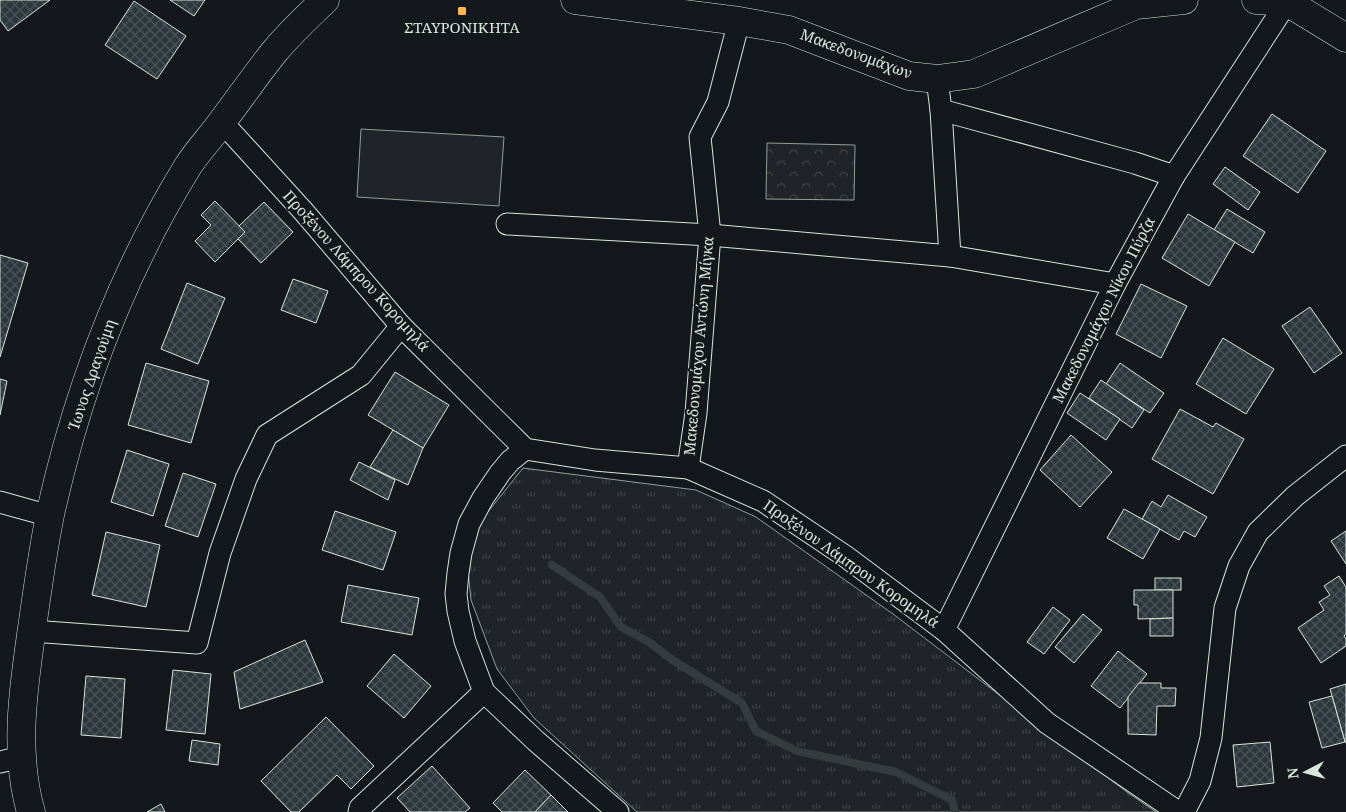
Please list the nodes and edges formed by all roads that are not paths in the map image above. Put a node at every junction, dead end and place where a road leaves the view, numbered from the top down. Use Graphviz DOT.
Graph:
graph roads {
  1 [pos="325,0"];
  2 [pos="575,0"];
  3 [pos="1184,0"];
  4 [pos="1256,0"];
  5 [pos="1285,1"];
  6 [pos="739,21"];
  7 [pos="1346,38"];
  8 [pos="938,79"];
  9 [pos="941,110"];
  10 [pos="222,122"];
  11 [pos="1174,176"];
  12 [pos="507,224"];
  13 [pos="710,235"];
  14 [pos="950,256"];
  15 [pos="1115,284"];
  16 [pos="400,326"];
  17 [pos="525,449"];
  18 [pos="1346,456"];
  19 [pos="688,468"];
  20 [pos="0,502"];
  21 [pos="50,516"];
  22 [pos="944,630"];
  23 [pos="32,631"];
  24 [pos="484,692"];
  25 [pos="10,759"];
  26 [pos="31,812"];
  27 [pos="359,812"];
  28 [pos="618,812"];
  29 [pos="1178,812"];
  30 [pos="1184,812"];
  1 -- 10 [label="street, Ίωνος Δραγούμη"];
  2 -- 6 [label="street, Μακεδονομάχων"];
  3 -- 8 [label="street, Μακεδονομάχων"];
  4 -- 5 [label="street"];
  5 -- 7 [label="street"];
  5 -- 11 [label="street, Μακεδονομάχου Νίκου Πύρζα"];
  6 -- 8 [label="street, Μακεδονομάχων"];
  6 -- 13 [label="street, Μακεδονομάχου Αντώνη Μίγκα"];
  8 -- 9 [label="street"];
  9 -- 11 [label="street"];
  9 -- 14 [label="street"];
  10 -- 16 [label="street, Προξένου Λάμπρου Κορομηλά"];
  10 -- 21 [label="street, Ίωνος Δραγούμη"];
  11 -- 15 [label="street, Μακεδονομάχου Νίκου Πύρζα"];
  12 -- 13 [label="street"];
  13 -- 14 [label="street"];
  13 -- 19 [label="street, Μακεδονομάχου Αντώνη Μίγκα"];
  14 -- 15 [label="street"];
  15 -- 22 [label="street, Μακεδονομάχου Νίκου Πύρζα"];
  16 -- 17 [label="street, Προξένου Λάμπρου Κορομηλά"];
  16 -- 23 [label="street"];
  17 -- 19 [label="street, Προξένου Λάμπρου Κορομηλά"];
  17 -- 24 [label="street"];
  18 -- 30 [label="street"];
  19 -- 22 [label="street, Προξένου Λάμπρου Κορομηλά"];
  20 -- 21 [label="street"];
  21 -- 23 [label="street, Ίωνος Δραγούμη"];
  22 -- 29 [label="street, Προξένου Λάμπρου Κορομηλά"];
  23 -- 25 [label="street, Ίωνος Δραγούμη"];
  24 -- 27 [label="street"];
  24 -- 28 [label="street"];
  25 -- 26 [label="street, Ίωνος Δραγούμη"];
}
